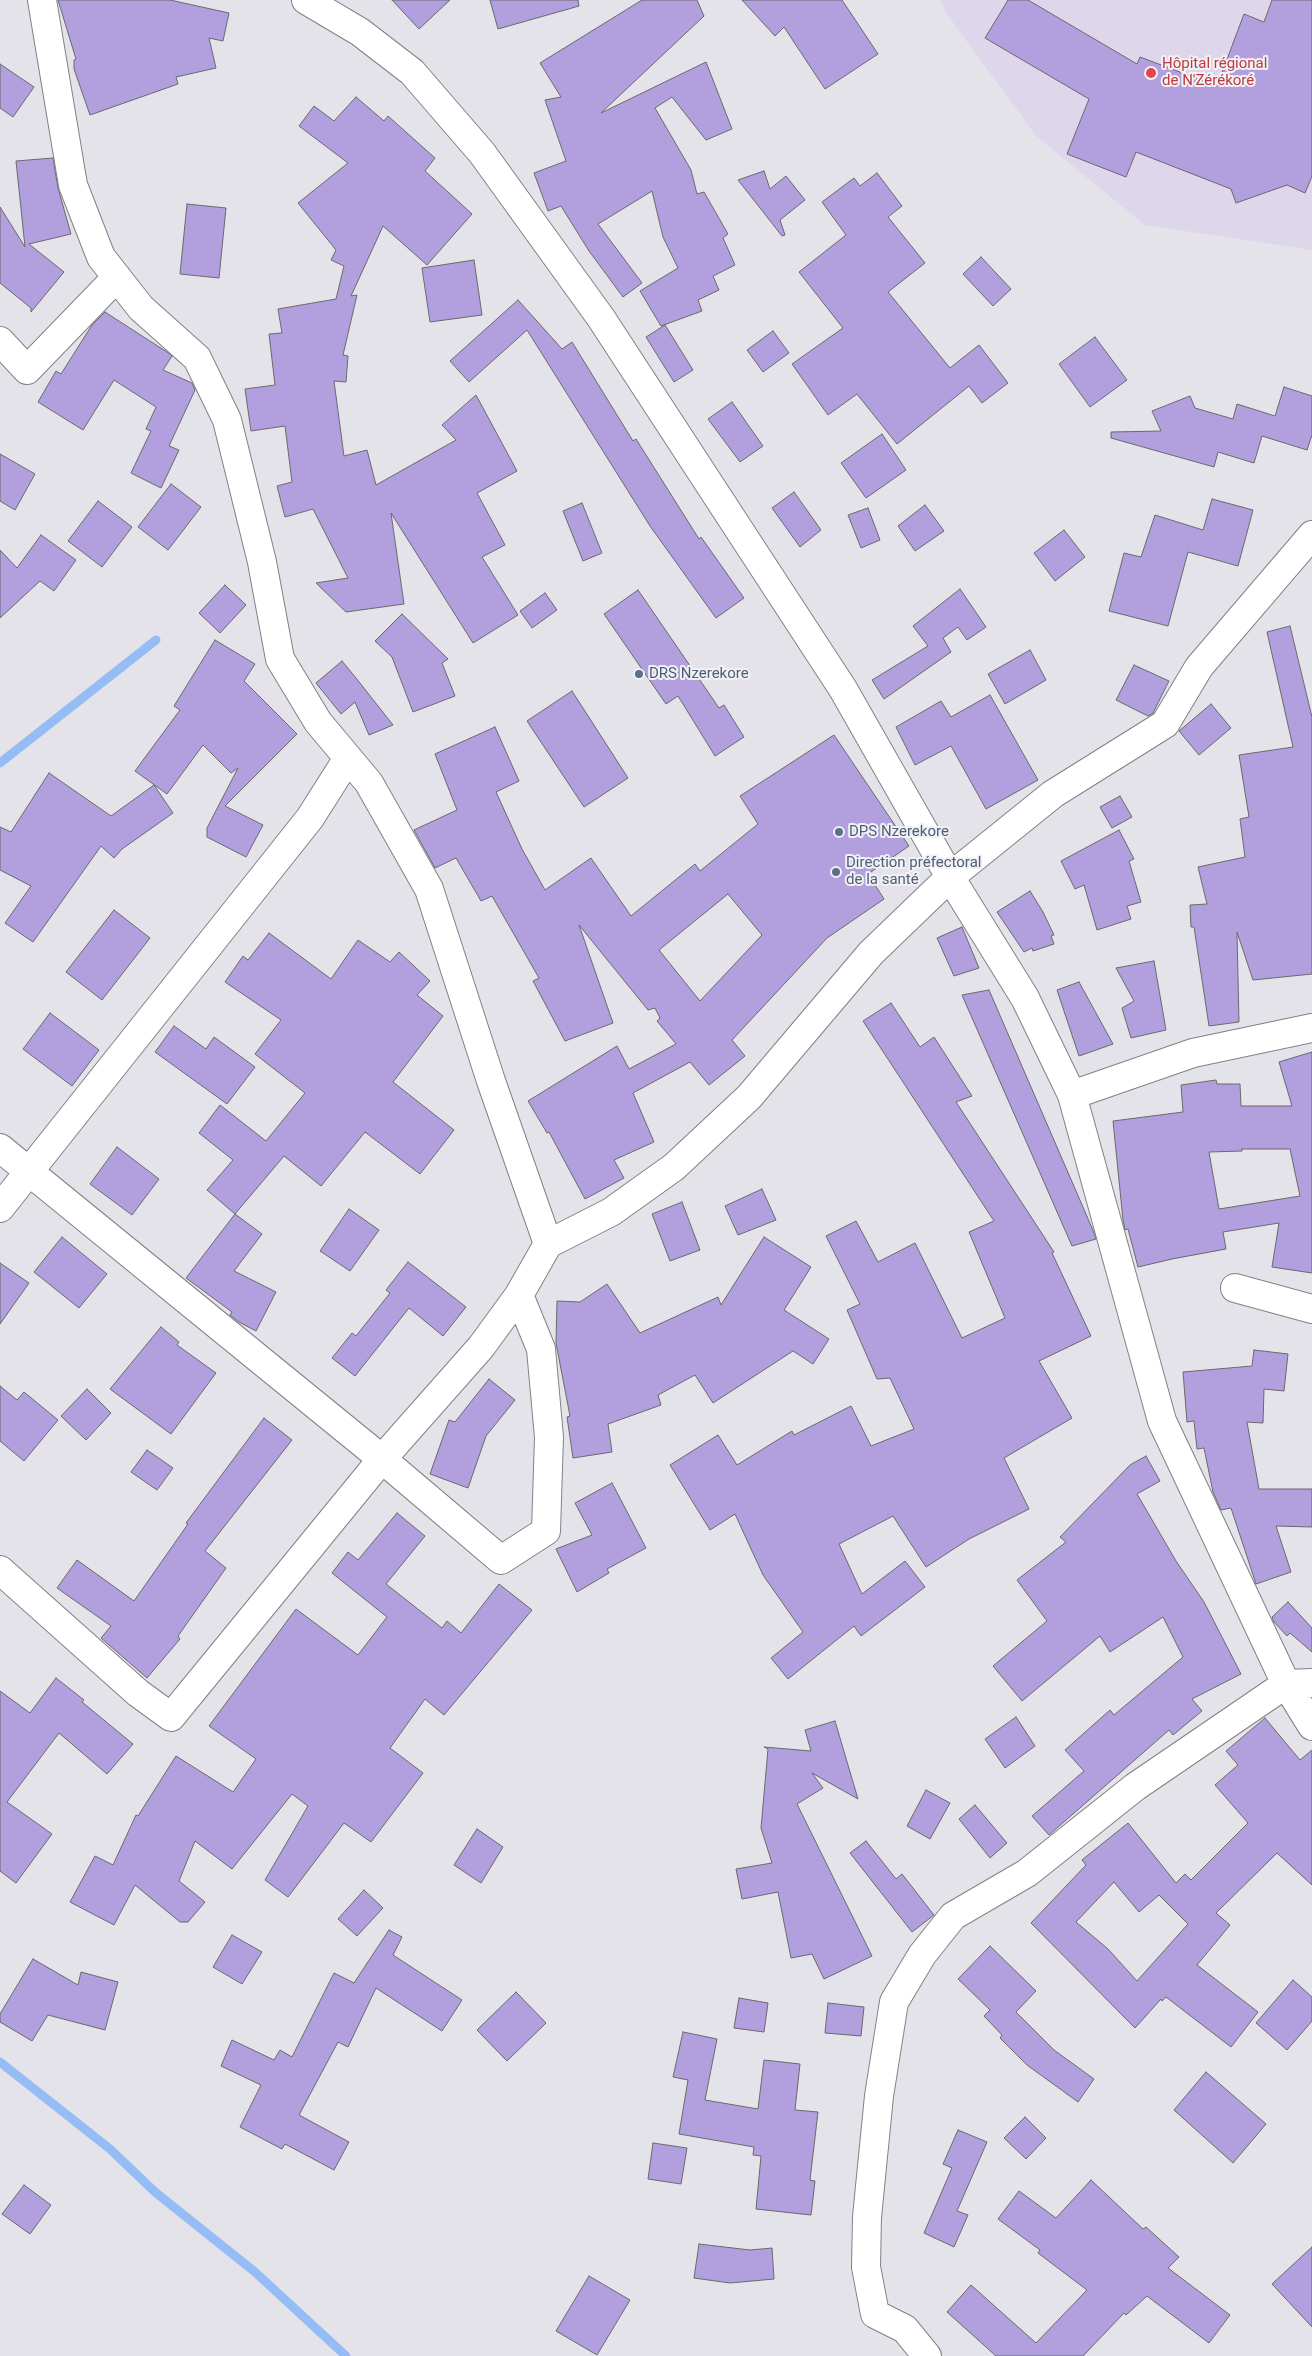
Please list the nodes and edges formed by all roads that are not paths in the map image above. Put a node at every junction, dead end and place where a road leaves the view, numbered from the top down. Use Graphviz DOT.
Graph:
graph roads {
  1 [pos="42,0"];
  2 [pos="306,0"];
  3 [pos="117,277"];
  4 [pos="0,341"];
  5 [pos="1312,535"];
  6 [pos="348,758"];
  7 [pos="950,877"];
  8 [pos="1312,1028"];
  9 [pos="1072,1095"];
  10 [pos="0,1148"];
  11 [pos="28,1171"];
  12 [pos="0,1208"];
  13 [pos="548,1244"];
  14 [pos="1235,1288"];
  15 [pos="519,1295"];
  16 [pos="1312,1309"];
  17 [pos="382,1459"];
  18 [pos="0,1570"];
  19 [pos="1299,1683"];
  20 [pos="1312,1726"];
  21 [pos="927,2356"];
  1 -- 3 [label="street"];
  2 -- 7 [label="street"];
  3 -- 4 [label="street"];
  3 -- 6 [label="street"];
  5 -- 7 [label="street"];
  6 -- 11 [label="street"];
  6 -- 13 [label="street"];
  7 -- 9 [label="street"];
  7 -- 13 [label="street"];
  8 -- 9 [label="street"];
  9 -- 19 [label="street"];
  10 -- 11 [label="street"];
  11 -- 12 [label="street"];
  11 -- 17 [label="street"];
  13 -- 15 [label="street"];
  14 -- 16 [label="street"];
  15 -- 17 [label="street"];
  15 -- 17 [label="street"];
  17 -- 18 [label="street"];
  19 -- 20 [label="street"];
  19 -- 21 [label="street"];
}
